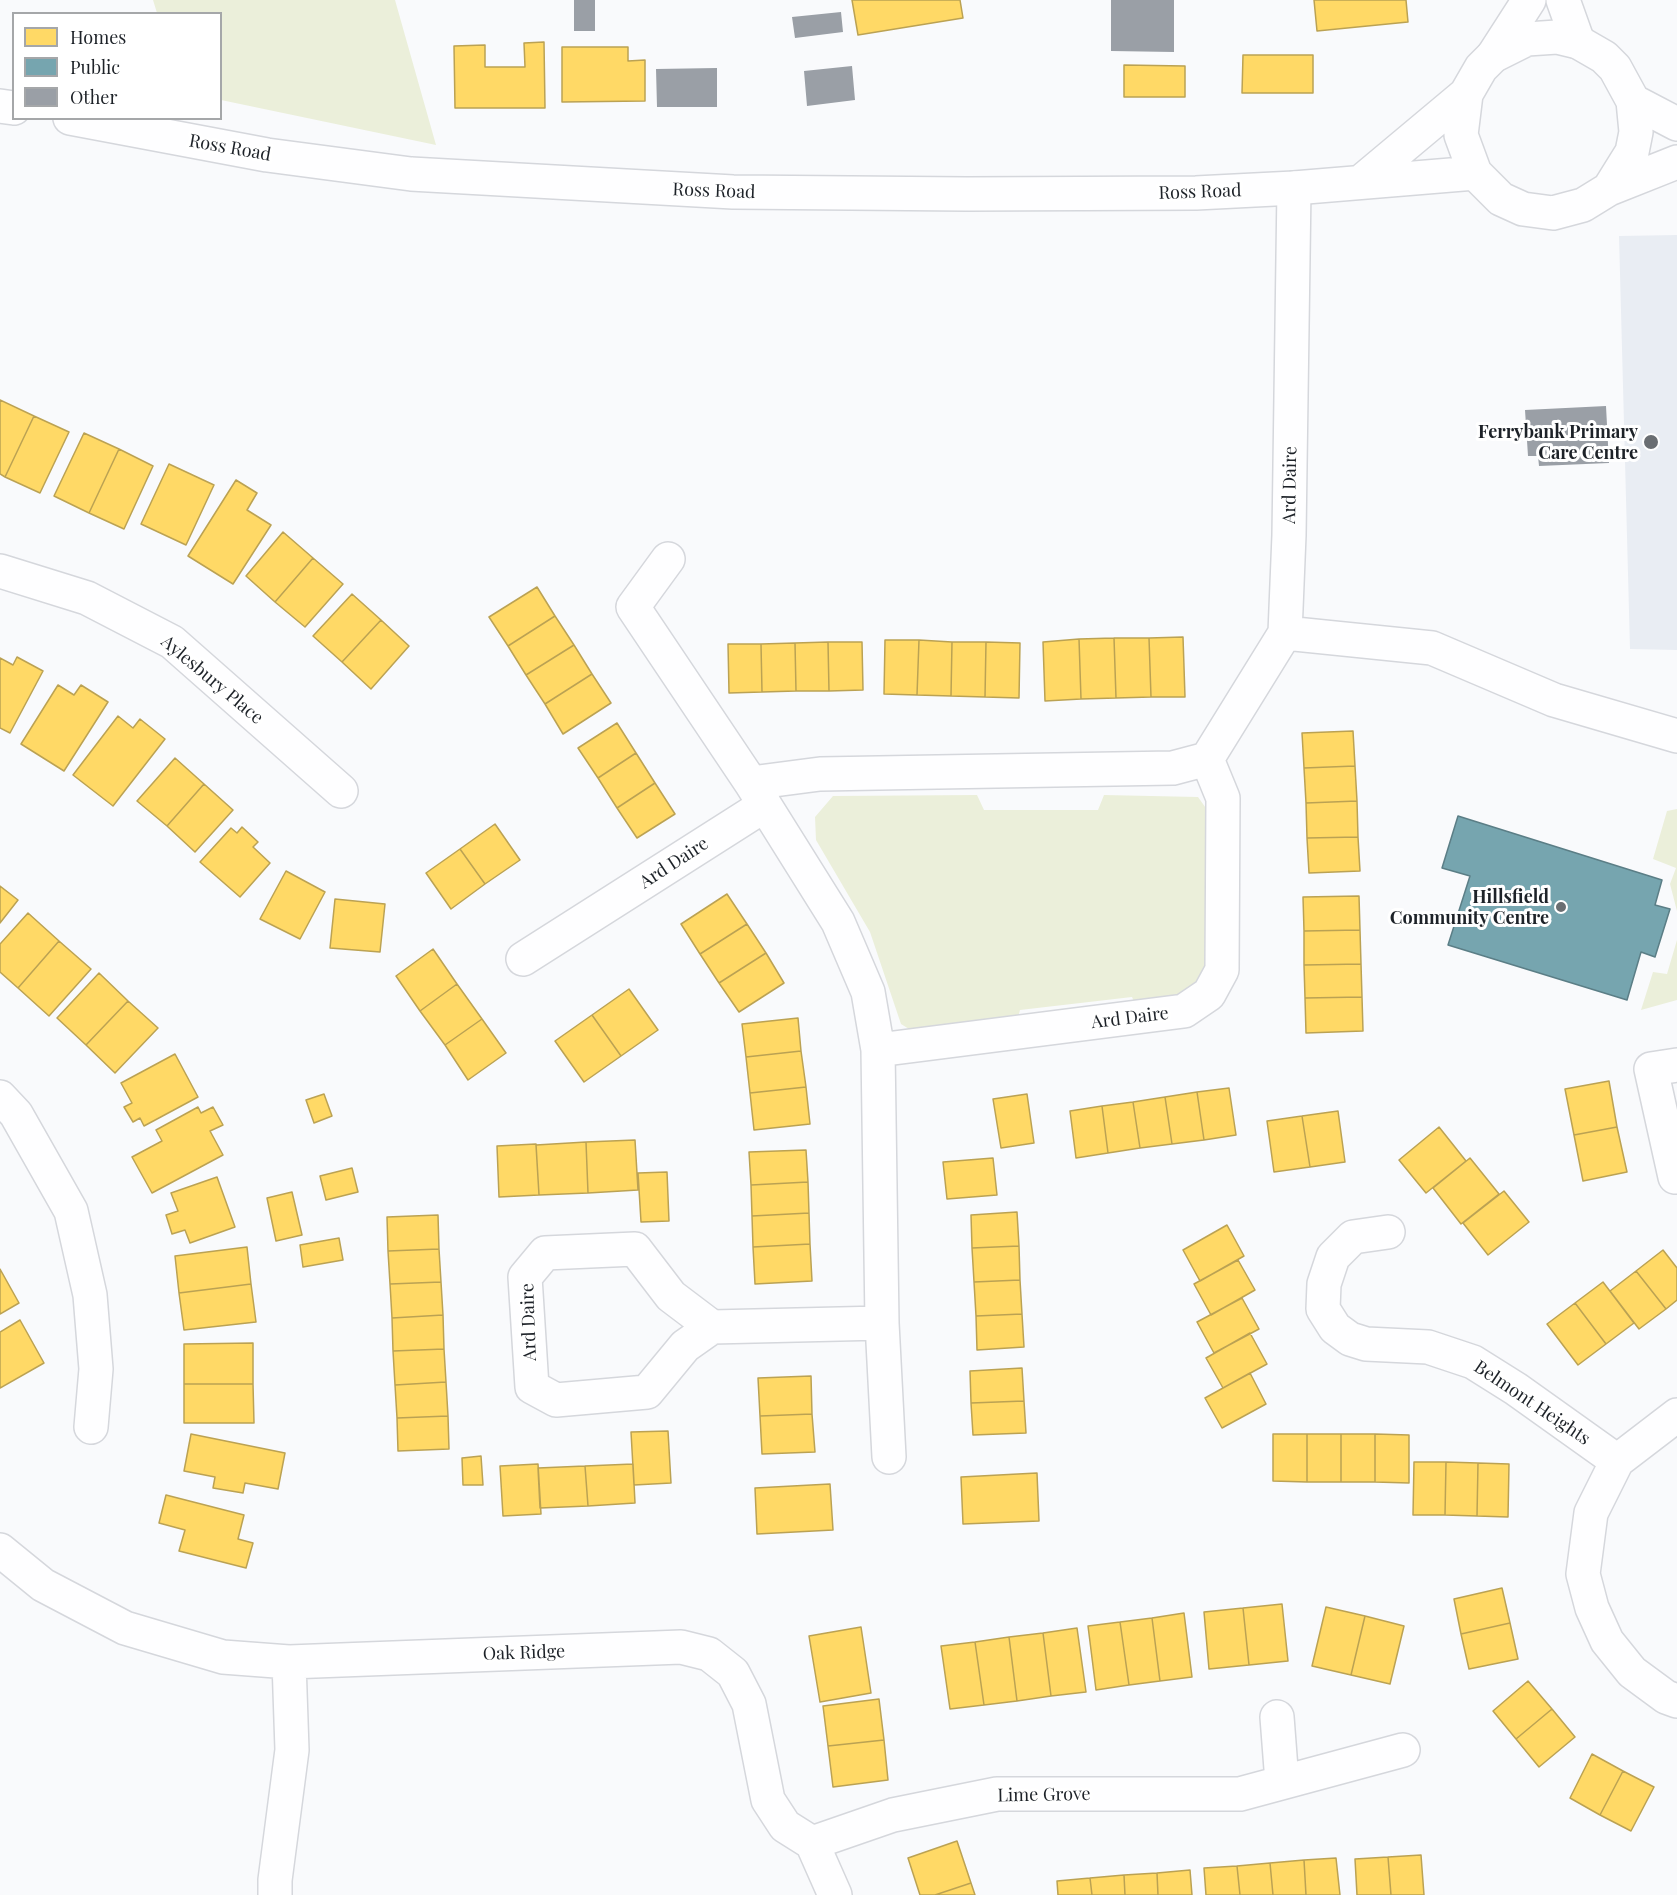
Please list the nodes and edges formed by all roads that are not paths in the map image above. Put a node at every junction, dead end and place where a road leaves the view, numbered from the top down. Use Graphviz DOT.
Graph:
graph roads {
  1 [pos="1529,0"];
  2 [pos="1563,0"];
  3 [pos="1578,42"];
  4 [pos="1493,56"];
  5 [pos="1466,94"];
  6 [pos="1633,101"];
  7 [pos="81,120"];
  8 [pos="1677,124"];
  9 [pos="1677,162"];
  10 [pos="1475,173"];
  11 [pos="1362,181"];
  12 [pos="1294,188"];
  13 [pos="1609,189"];
  14 [pos="668,559"];
  15 [pos="0,571"];
  16 [pos="1285,633"];
  17 [pos="1677,736"];
  18 [pos="1207,759"];
  19 [pos="341,791"];
  20 [pos="758,794"];
  21 [pos="523,959"];
  22 [pos="879,1050"];
  23 [pos="1677,1065"];
  24 [pos="0,1097"];
  25 [pos="1677,1176"];
  26 [pos="1388,1232"];
  27 [pos="882,1323"];
  28 [pos="712,1327"];
  29 [pos="1677,1415"];
  30 [pos="91,1427"];
  31 [pos="889,1457"];
  32 [pos="1617,1461"];
  33 [pos="0,1550"];
  34 [pos="289,1662"];
  35 [pos="1677,1701"];
  36 [pos="1277,1717"];
  37 [pos="1403,1750"];
  38 [pos="1282,1782"];
  39 [pos="812,1843"];
  40 [pos="275,1895"];
  41 [pos="835,1895"];
  1 -- 4 [label="street"];
  2 -- 3 [label="street"];
  3 -- 4 [label="street"];
  3 -- 6 [label="street"];
  4 -- 5 [label="street"];
  5 -- 10 [label="street"];
  5 -- 11 [label="street"];
  6 -- 8 [label="street"];
  6 -- 13 [label="street"];
  7 -- 12 [label="street, Ross Road"];
  9 -- 13 [label="street"];
  10 -- 11 [label="street, Ross Road"];
  10 -- 13 [label="street"];
  11 -- 12 [label="street, Ross Road"];
  12 -- 16 [label="street, Ard Daire"];
  14 -- 20 [label="street"];
  15 -- 19 [label="street, Aylesbury Place"];
  16 -- 17 [label="street"];
  16 -- 18 [label="street, Ard Daire"];
  18 -- 20 [label="street, Ard Daire"];
  18 -- 22 [label="street, Ard Daire"];
  20 -- 21 [label="street, Ard Daire"];
  20 -- 22 [label="street"];
  22 -- 27 [label="street"];
  23 -- 25 [label="street"];
  24 -- 30 [label="street"];
  26 -- 32 [label="street, Belmont Heights"];
  27 -- 28 [label="street"];
  27 -- 31 [label="street"];
  28 -- 28 [label="street, Ard Daire"];
  29 -- 32 [label="street"];
  32 -- 35 [label="street"];
  33 -- 34 [label="street, Oak Ridge"];
  34 -- 39 [label="street, Oak Ridge"];
  34 -- 40 [label="street"];
  36 -- 38 [label="street"];
  37 -- 38 [label="street, Lime Grove"];
  38 -- 39 [label="street, Lime Grove"];
  39 -- 41 [label="street"];
}
